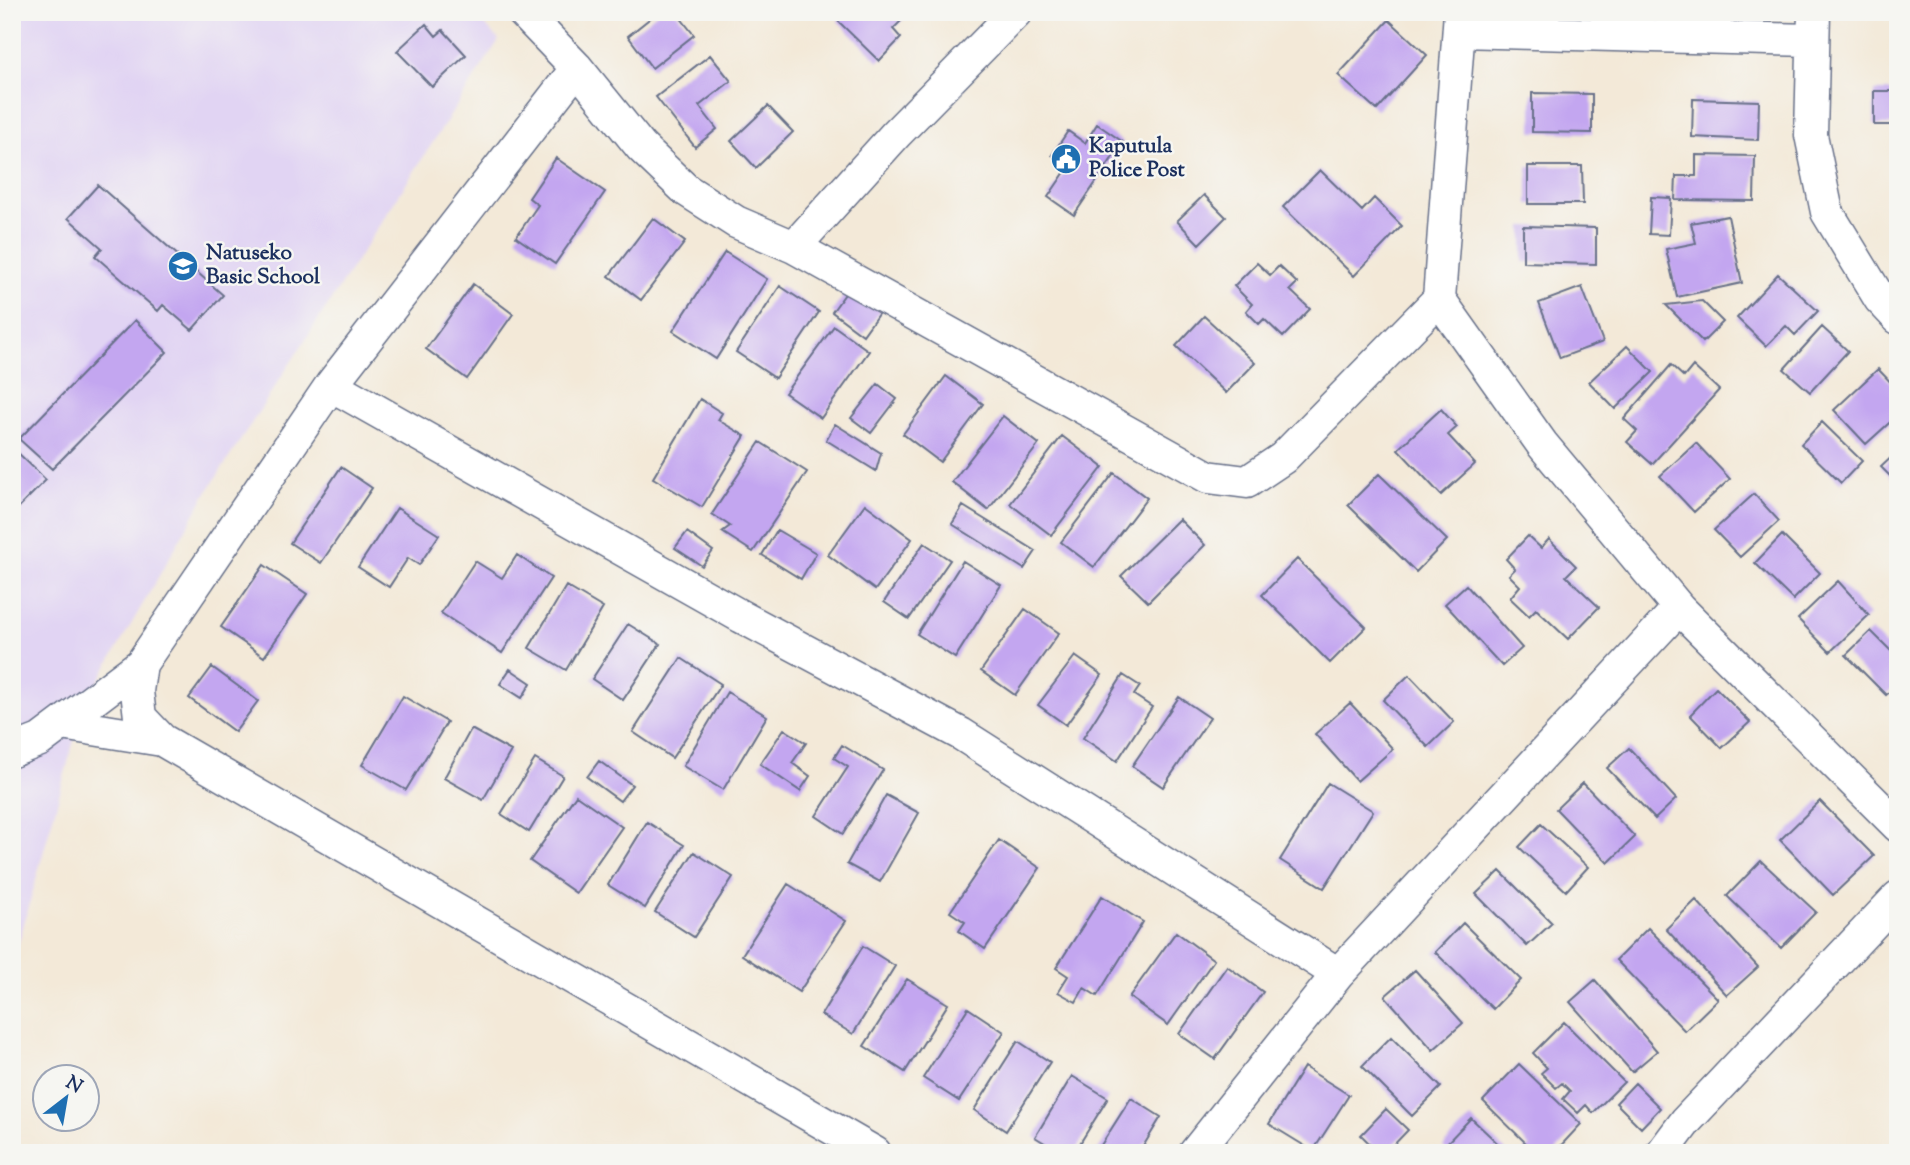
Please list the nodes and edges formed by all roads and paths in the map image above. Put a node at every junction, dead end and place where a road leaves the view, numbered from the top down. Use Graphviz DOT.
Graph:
graph roads {
  1 [pos="523,12"];
  2 [pos="1016,12"];
  3 [pos="1459,22"];
  4 [pos="1813,26"];
  5 [pos="577,68"];
  6 [pos="794,247"];
  7 [pos="1439,299"];
  8 [pos="1898,318"];
  9 [pos="331,385"];
  10 [pos="1679,608"];
  11 [pos="141,664"];
  12 [pos="62,724"];
  13 [pos="162,740"];
  14 [pos="12,751"];
  15 [pos="1898,826"];
  16 [pos="1898,897"];
  17 [pos="1338,974"];
  18 [pos="875,1153"];
  19 [pos="1195,1153"];
  20 [pos="1662,1153"];
  1 -- 5 [label="street"];
  2 -- 6 [label="street"];
  3 -- 4 [label="street"];
  3 -- 7 [label="street"];
  4 -- 8 [label="street"];
  5 -- 6 [label="street"];
  5 -- 9 [label="street"];
  6 -- 7 [label="street"];
  7 -- 10 [label="street"];
  9 -- 11 [label="street"];
  9 -- 17 [label="street"];
  10 -- 15 [label="street"];
  10 -- 17 [label="street"];
  11 -- 12 [label="street"];
  11 -- 13 [label="street"];
  12 -- 13 [label="street"];
  12 -- 14 [label="street"];
  13 -- 18 [label="street"];
  16 -- 20 [label="street"];
  17 -- 19 [label="street"];
}
